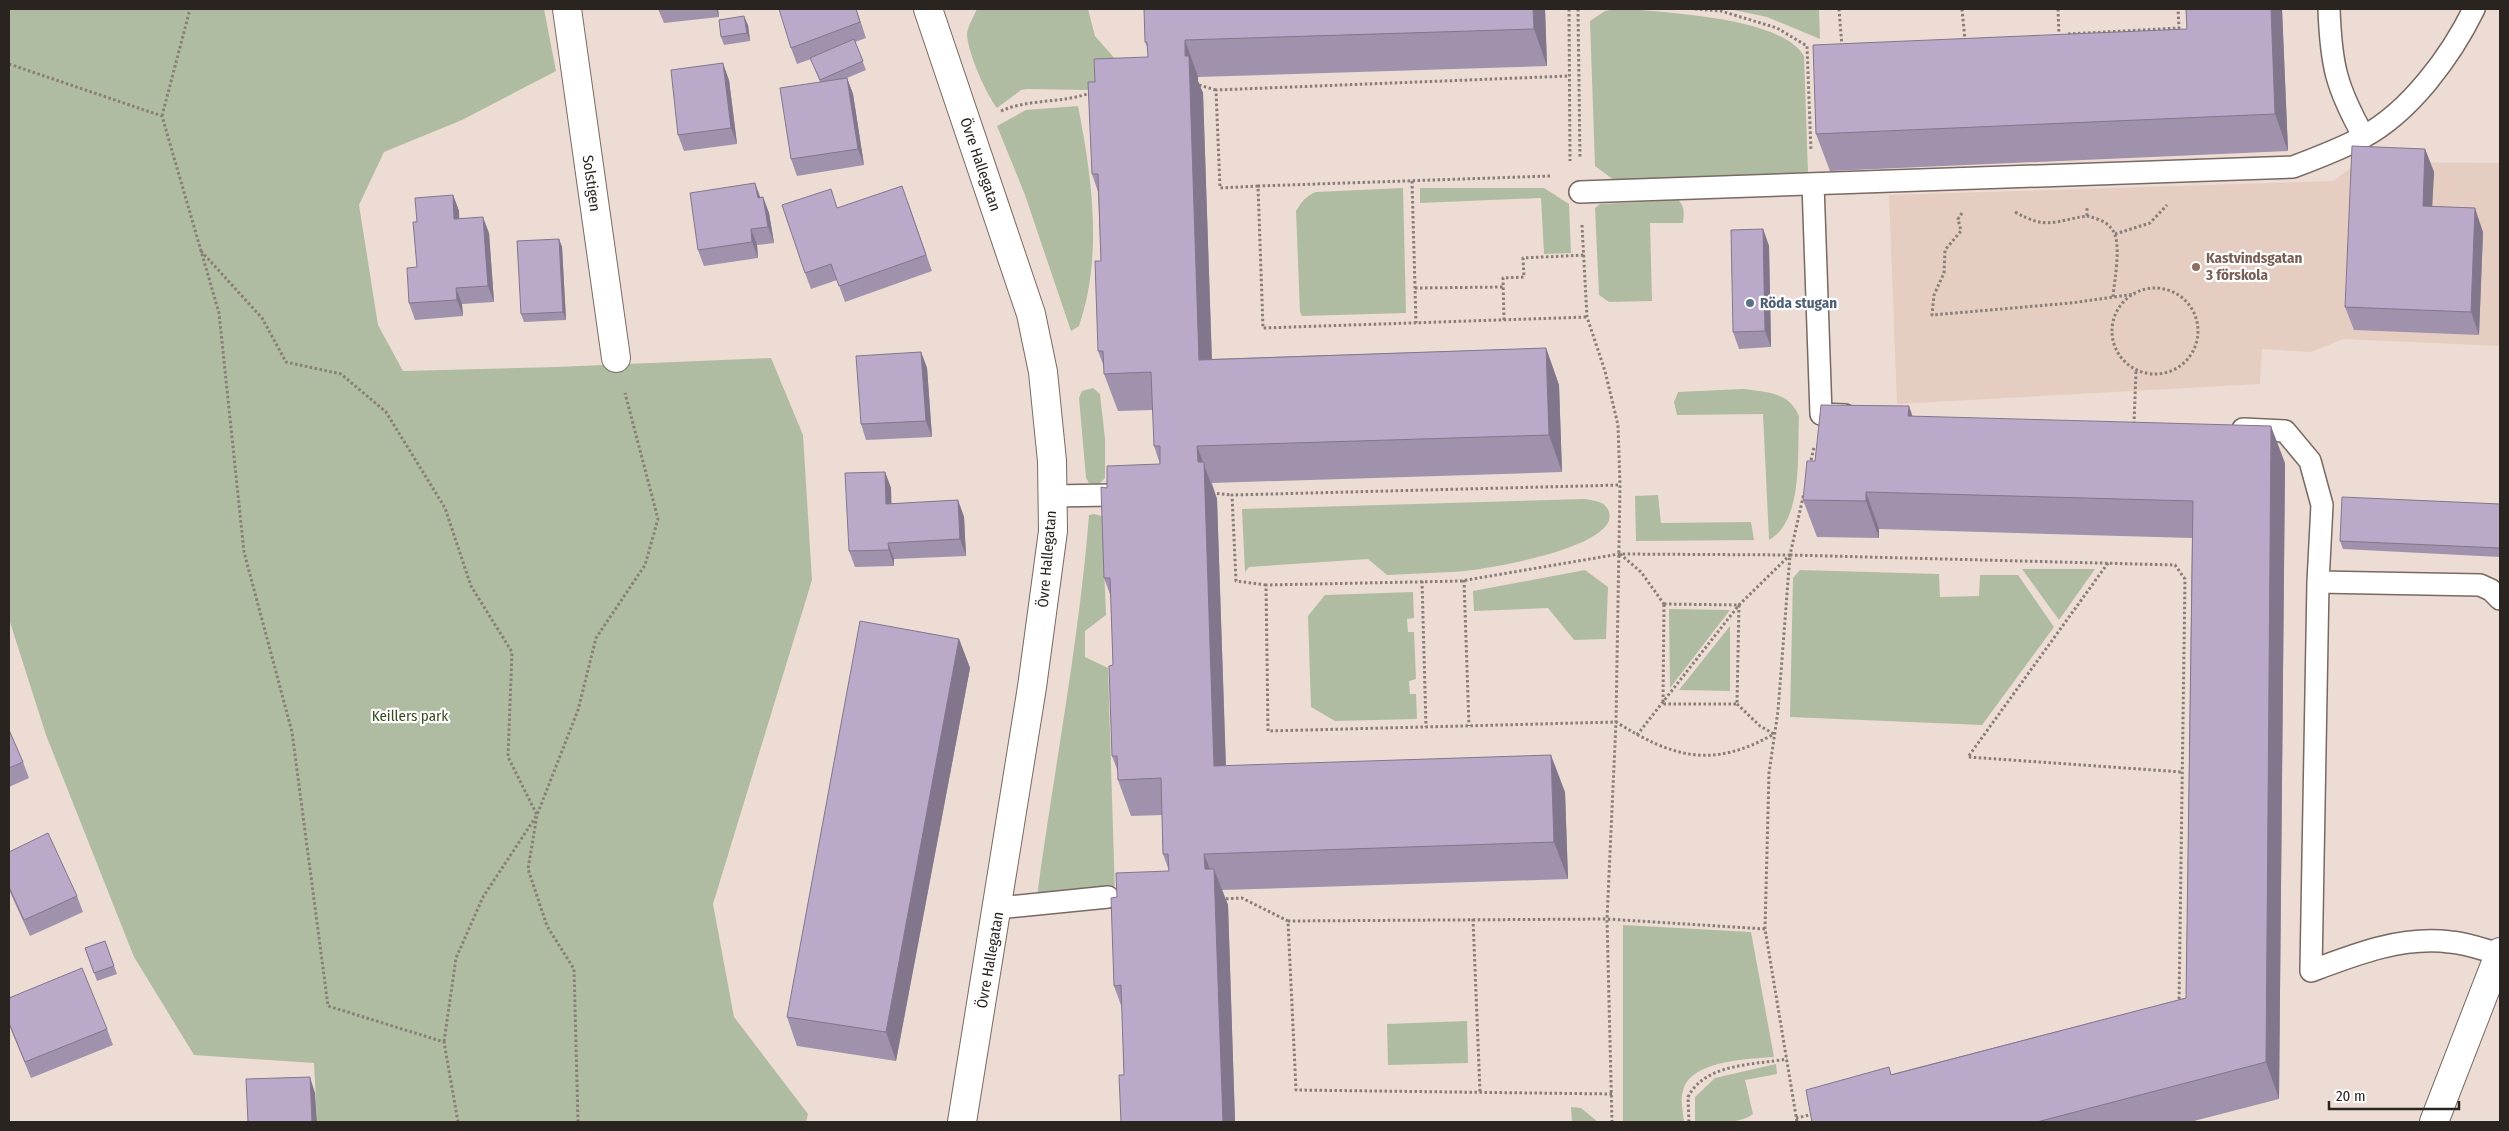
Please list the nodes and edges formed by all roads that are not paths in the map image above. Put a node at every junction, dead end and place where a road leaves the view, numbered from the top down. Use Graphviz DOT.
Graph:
graph roads {
  1 [pos="566,9"];
  2 [pos="928,9"];
  3 [pos="2329,9"];
  4 [pos="2474,9"];
  5 [pos="2364,137"];
  6 [pos="1812,184"];
  7 [pos="1580,192"];
  8 [pos="616,358"];
  9 [pos="1870,416"];
  10 [pos="2219,428"];
  11 [pos="1052,496"];
  12 [pos="1111,496"];
  13 [pos="2318,582"];
  14 [pos="2500,599"];
  15 [pos="1108,897"];
  16 [pos="998,908"];
  17 [pos="2500,953"];
  18 [pos="962,1122"];
  19 [pos="2434,1122"];
  1 -- 8 [label="street, Solstigen"];
  2 -- 11 [label="street, Övre Hallegatan"];
  3 -- 5 [label="lane"];
  4 -- 5 [label="lane"];
  5 -- 6 [label="lane"];
  6 -- 7 [label="lane"];
  6 -- 9 [label="lane"];
  10 -- 13 [label="lane"];
  11 -- 12 [label="lane"];
  11 -- 16 [label="street, Övre Hallegatan"];
  13 -- 14 [label="lane"];
  13 -- 17 [label="lane"];
  15 -- 16 [label="lane"];
  16 -- 18 [label="street, Övre Hallegatan"];
  17 -- 19 [label="street"];
}
